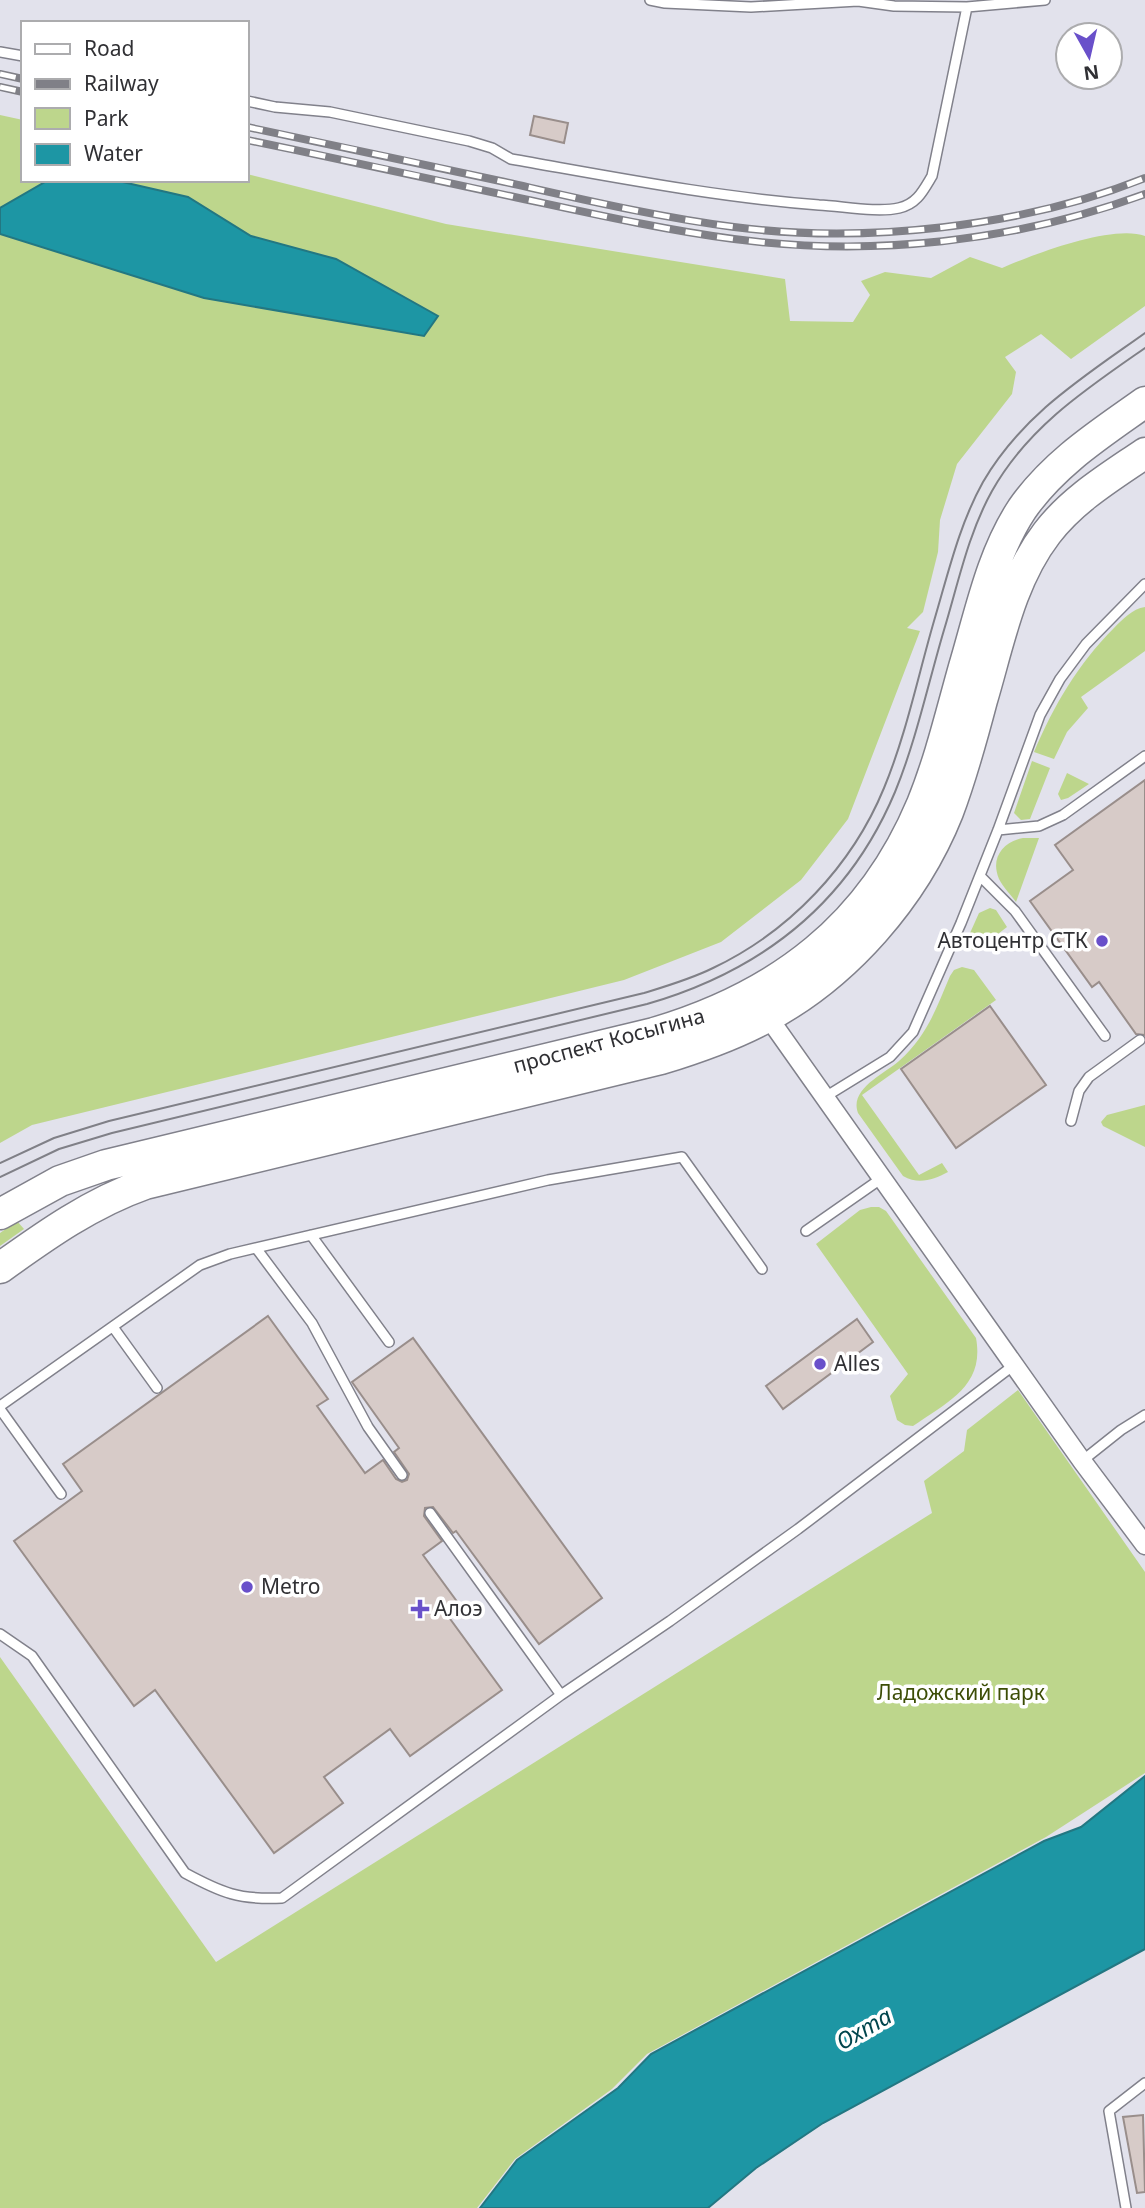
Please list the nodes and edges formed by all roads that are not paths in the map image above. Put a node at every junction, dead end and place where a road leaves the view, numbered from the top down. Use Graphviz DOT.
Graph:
graph roads {
  1 [pos="650,0"];
  2 [pos="1045,0"];
  3 [pos="967,7"];
  4 [pos="0,52"];
  5 [pos="21,57"];
  6 [pos="248,101"];
  7 [pos="1145,402"];
  8 [pos="1145,453"];
  9 [pos="1145,584"];
  10 [pos="1145,756"];
  11 [pos="998,830"];
  12 [pos="979,876"];
  13 [pos="768,1017"];
  14 [pos="1105,1036"];
  15 [pos="1140,1040"];
  16 [pos="825,1097"];
  17 [pos="1071,1121"];
  18 [pos="882,1178"];
  19 [pos="0,1214"];
  20 [pos="806,1231"];
  21 [pos="310,1235"];
  22 [pos="256,1248"];
  23 [pos="0,1268"];
  24 [pos="762,1269"];
  25 [pos="113,1327"];
  26 [pos="389,1342"];
  27 [pos="1014,1365"];
  28 [pos="157,1388"];
  29 [pos="0,1408"];
  30 [pos="1145,1415"];
  31 [pos="1082,1461"];
  32 [pos="402,1475"];
  33 [pos="61,1494"];
  34 [pos="429,1513"];
  35 [pos="1145,1545"];
  36 [pos="0,1633"];
  37 [pos="561,1695"];
  38 [pos="1145,2083"];
  39 [pos="1126,2208"];
  1 -- 3 [label="lane"];
  2 -- 3 [label="lane"];
  3 -- 6 [label="lane"];
  4 -- 5 [label="lane"];
  7 -- 19 [label="main road, проспект Косыгина"];
  8 -- 13 [label="main road, проспект Косыгина"];
  9 -- 11 [label="lane"];
  10 -- 11 [label="lane"];
  11 -- 12 [label="lane"];
  12 -- 14 [label="lane"];
  12 -- 16 [label="lane"];
  13 -- 16 [label="street"];
  13 -- 23 [label="main road, проспект Косыгина"];
  15 -- 17 [label="lane"];
  16 -- 18 [label="street"];
  18 -- 20 [label="lane"];
  18 -- 27 [label="street"];
  21 -- 22 [label="lane"];
  21 -- 24 [label="lane"];
  21 -- 26 [label="lane"];
  22 -- 25 [label="lane"];
  22 -- 32 [label="lane"];
  25 -- 28 [label="lane"];
  25 -- 29 [label="lane"];
  27 -- 31 [label="street"];
  27 -- 37 [label="lane"];
  29 -- 33 [label="lane"];
  30 -- 31 [label="lane"];
  31 -- 35 [label="street"];
  34 -- 37 [label="lane"];
  36 -- 37 [label="lane"];
  38 -- 39 [label="lane"];
}
